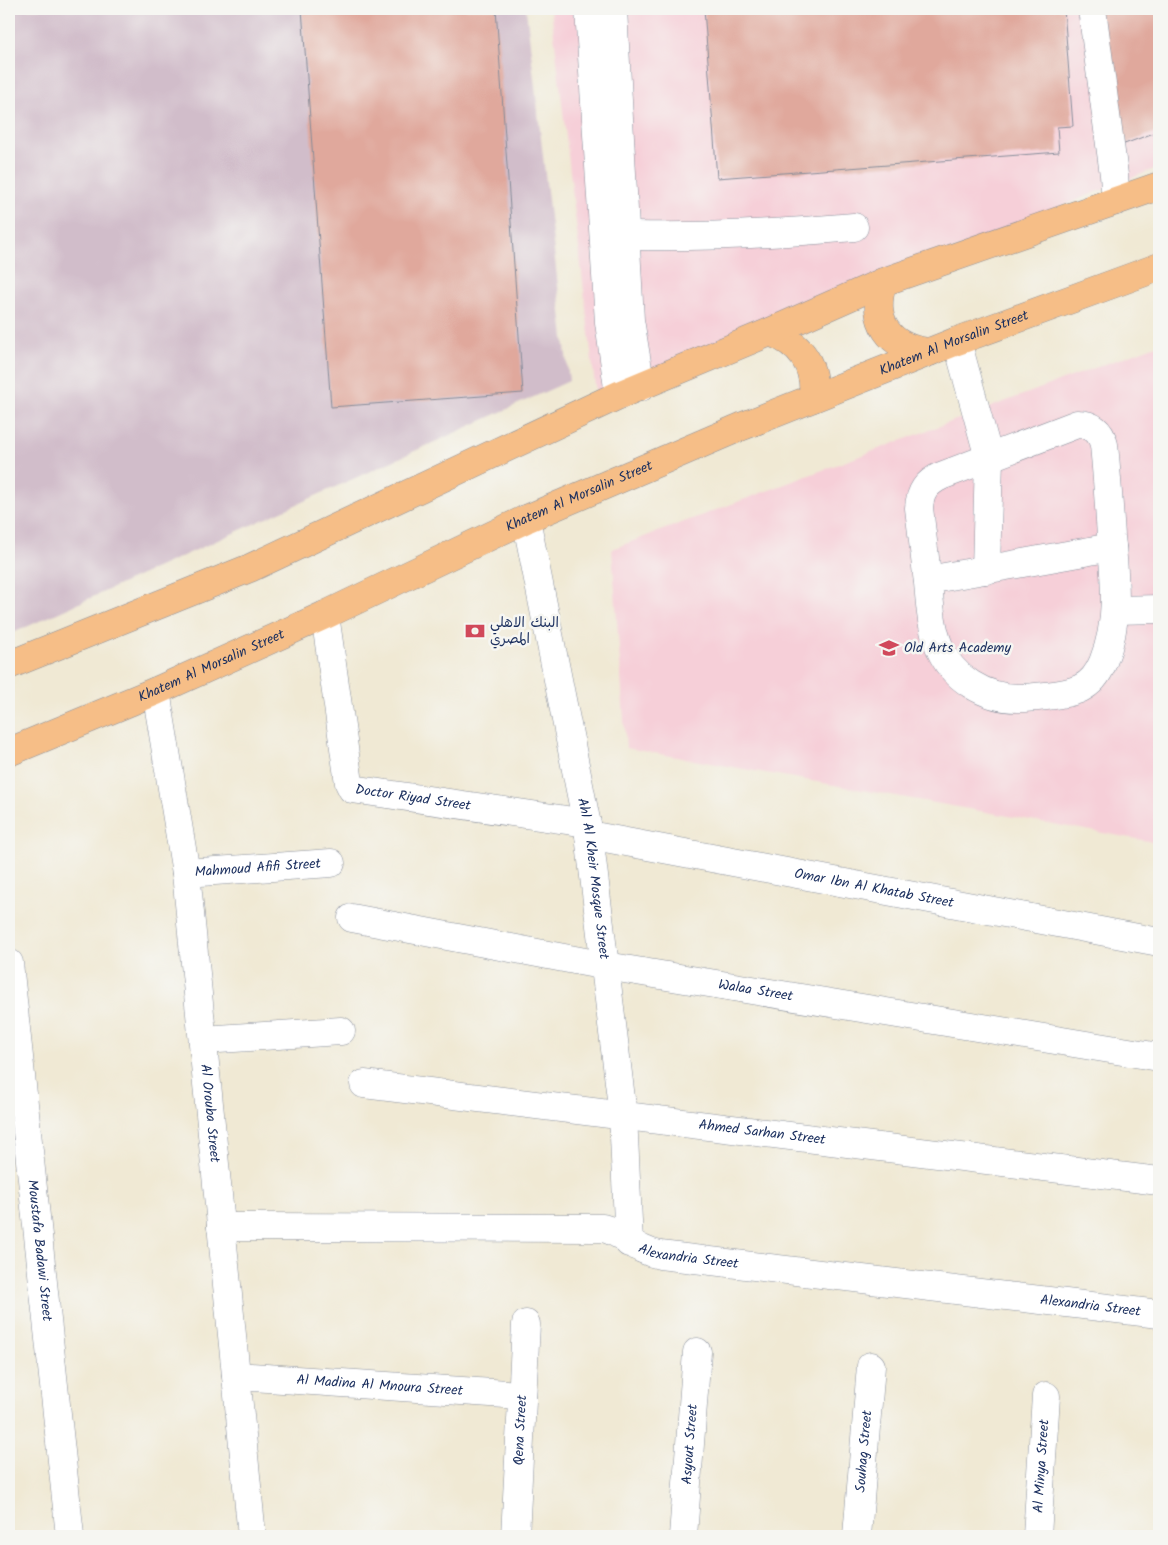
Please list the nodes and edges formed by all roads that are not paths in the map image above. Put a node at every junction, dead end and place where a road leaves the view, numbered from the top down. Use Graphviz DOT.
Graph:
graph roads {
  1 [pos="589,9"];
  2 [pos="613,9"];
  3 [pos="1092,9"];
  4 [pos="1159,186"];
  5 [pos="1116,201"];
  6 [pos="854,227"];
  7 [pos="614,235"];
  8 [pos="1159,267"];
  9 [pos="883,282"];
  10 [pos="770,332"];
  11 [pos="957,341"];
  12 [pos="929,352"];
  13 [pos="630,391"];
  14 [pos="813,398"];
  15 [pos="989,458"];
  16 [pos="526,519"];
  17 [pos="1112,547"];
  18 [pos="986,570"];
  19 [pos="928,580"];
  20 [pos="1159,609"];
  21 [pos="1116,610"];
  22 [pos="325,615"];
  23 [pos="9,665"];
  24 [pos="156,691"];
  25 [pos="9,752"];
  26 [pos="588,829"];
  27 [pos="331,864"];
  28 [pos="186,873"];
  29 [pos="352,918"];
  30 [pos="1159,942"];
  31 [pos="9,963"];
  32 [pos="606,966"];
  33 [pos="341,1031"];
  34 [pos="202,1040"];
  35 [pos="1159,1056"];
  36 [pos="364,1084"];
  37 [pos="623,1115"];
  38 [pos="1159,1181"];
  39 [pos="221,1228"];
  40 [pos="629,1243"];
  41 [pos="1159,1314"];
  42 [pos="526,1324"];
  43 [pos="697,1352"];
  44 [pos="871,1366"];
  45 [pos="236,1376"];
  46 [pos="522,1395"];
  47 [pos="1046,1396"];
  48 [pos="70,1536"];
  49 [pos="252,1536"];
  50 [pos="515,1536"];
  51 [pos="683,1536"];
  52 [pos="857,1536"];
  53 [pos="1037,1536"];
  1 -- 7 [label="street"];
  2 -- 7 [label="street"];
  3 -- 5 [label="street"];
  4 -- 5 [label="main road"];
  5 -- 9 [label="main road"];
  6 -- 7 [label="street"];
  7 -- 13 [label="street"];
  8 -- 11 [label="main road, Khatem Al Morsalin Street"];
  9 -- 10 [label="main road"];
  9 -- 12 [label="main road"];
  10 -- 13 [label="main road"];
  10 -- 14 [label="main road"];
  11 -- 12 [label="main road, Khatem Al Morsalin Street"];
  11 -- 15 [label="street"];
  12 -- 14 [label="main road, Khatem Al Morsalin Street"];
  13 -- 23 [label="main road"];
  14 -- 16 [label="main road, Khatem Al Morsalin Street"];
  15 -- 17 [label="street"];
  15 -- 18 [label="street"];
  15 -- 19 [label="street"];
  16 -- 22 [label="main road, Khatem Al Morsalin Street"];
  16 -- 26 [label="street, Ahl Al Kheir Mosque Street"];
  17 -- 18 [label="street"];
  17 -- 21 [label="street"];
  18 -- 19 [label="street"];
  19 -- 21 [label="street"];
  20 -- 21 [label="street"];
  22 -- 24 [label="main road, Khatem Al Morsalin Street"];
  22 -- 26 [label="street, Doctor Riyad Street"];
  24 -- 25 [label="main road, Khatem Al Morsalin Street"];
  24 -- 28 [label="street, Al Orouba Street"];
  26 -- 30 [label="street, Omar Ibn Al Khatab Street"];
  26 -- 32 [label="street, Ahl Al Kheir Mosque Street"];
  27 -- 28 [label="street, Mahmoud Afifi Street"];
  28 -- 34 [label="street, Al Orouba Street"];
  29 -- 32 [label="street, Walaa Street"];
  31 -- 48 [label="street, Moustafa Badawi Street"];
  32 -- 35 [label="street, Walaa Street"];
  32 -- 37 [label="street, Ahl Al Kheir Mosque Street"];
  33 -- 34 [label="street"];
  34 -- 39 [label="street, Al Orouba Street"];
  36 -- 37 [label="street, Ahmed Sarhan Street"];
  37 -- 38 [label="street, Ahmed Sarhan Street"];
  37 -- 40 [label="street, Ahl Al Kheir Mosque Street"];
  39 -- 40 [label="street, Alexandria Street"];
  39 -- 45 [label="street, Al Orouba Street"];
  40 -- 41 [label="street, Alexandria Street"];
  42 -- 46 [label="street, Qena Street"];
  43 -- 51 [label="street, Asyout Street"];
  44 -- 52 [label="street, Souhag Street"];
  45 -- 46 [label="street, Al Madina Al Mnoura Street"];
  45 -- 49 [label="street, Al Orouba Street"];
  46 -- 50 [label="street, Qena Street"];
  47 -- 53 [label="street, Al Minya Street"];
}
